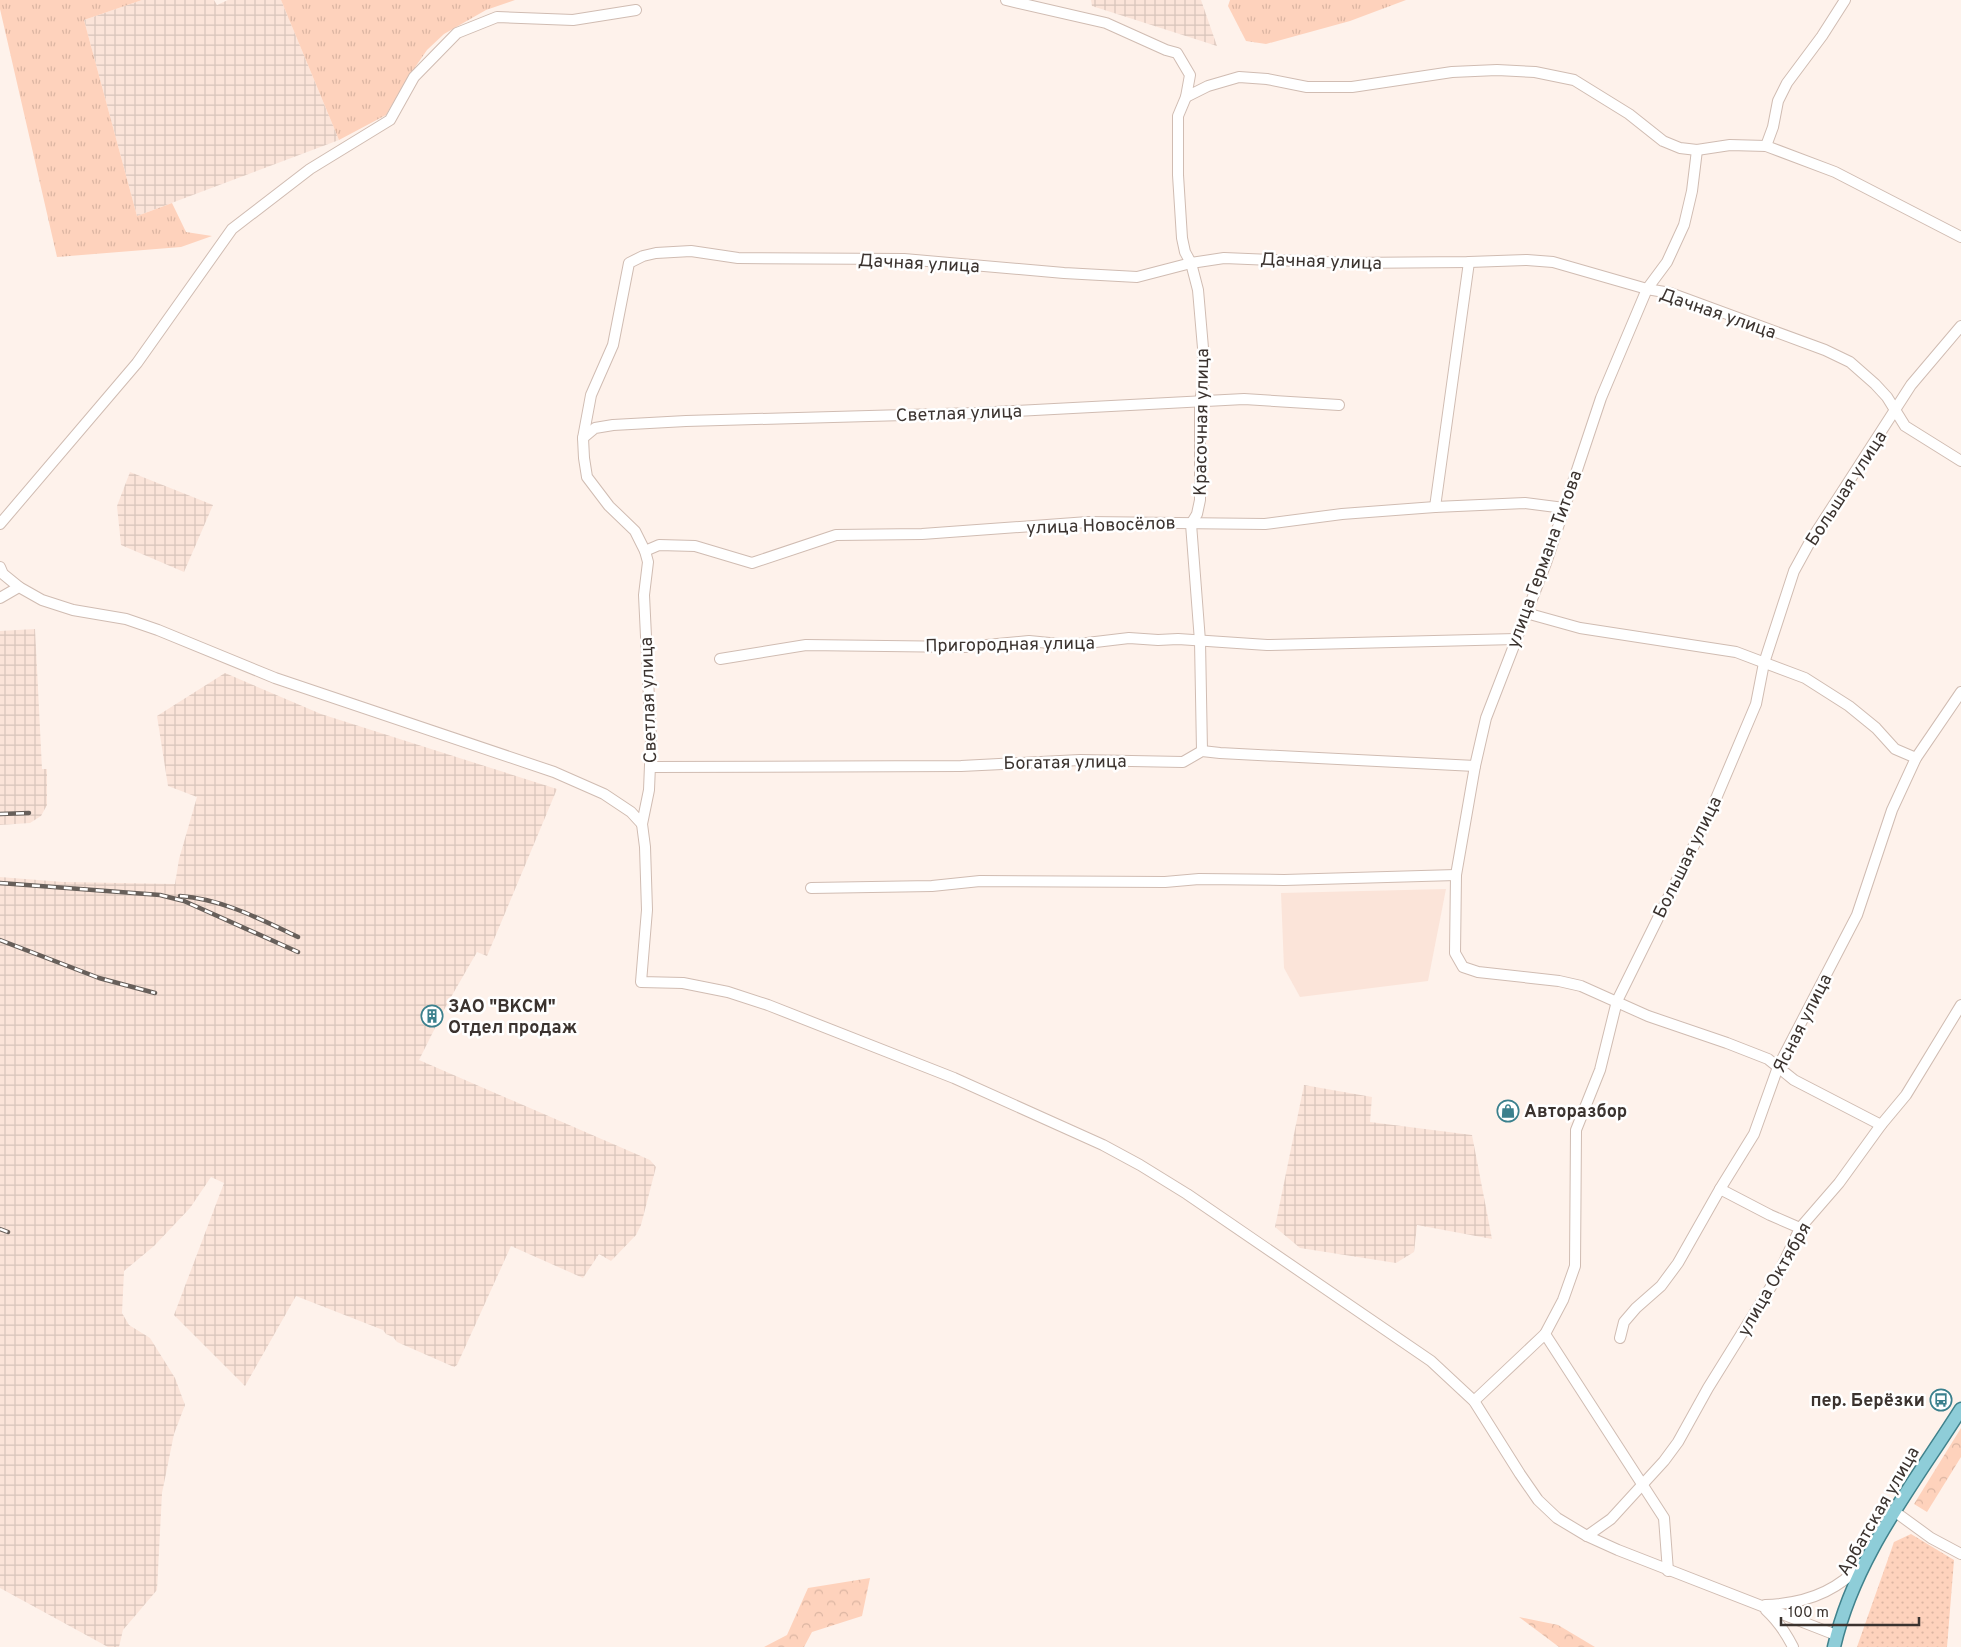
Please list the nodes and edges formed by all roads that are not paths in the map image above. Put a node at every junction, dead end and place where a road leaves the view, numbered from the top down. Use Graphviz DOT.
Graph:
graph roads {
  1 [pos="1006,0"];
  2 [pos="1845,0"];
  3 [pos="636,10"];
  4 [pos="1186,96"];
  5 [pos="1766,146"];
  6 [pos="1697,150"];
  7 [pos="1961,237"];
  8 [pos="1469,262"];
  9 [pos="629,264"];
  10 [pos="1191,264"];
  11 [pos="1647,289"];
  12 [pos="1961,326"];
  13 [pos="1200,402"];
  14 [pos="1339,405"];
  15 [pos="1895,411"];
  16 [pos="583,438"];
  17 [pos="1961,461"];
  18 [pos="1435,507"];
  19 [pos="1564,508"];
  20 [pos="0,524"];
  21 [pos="1191,524"];
  22 [pos="645,551"];
  23 [pos="0,567"];
  24 [pos="19,587"];
  25 [pos="0,598"];
  26 [pos="1526,613"];
  27 [pos="1516,639"];
  28 [pos="1200,641"];
  29 [pos="720,659"];
  30 [pos="1764,663"];
  31 [pos="1961,692"];
  32 [pos="1202,751"];
  33 [pos="1916,758"];
  34 [pos="1475,766"];
  35 [pos="651,767"];
  36 [pos="642,824"];
  37 [pos="1456,875"];
  38 [pos="810,888"];
  39 [pos="1617,1001"];
  40 [pos="1961,1005"];
  41 [pos="1778,1067"];
  42 [pos="1881,1125"];
  43 [pos="1720,1189"];
  44 [pos="1800,1228"];
  45 [pos="1546,1334"];
  46 [pos="1620,1338"];
  47 [pos="1474,1401"];
  48 [pos="1961,1409"];
  49 [pos="1644,1484"];
  50 [pos="1894,1511"];
  51 [pos="1587,1536"];
  52 [pos="1870,1554"];
  53 [pos="1961,1554"];
  54 [pos="1668,1570"];
  55 [pos="1759,1605"];
  56 [pos="1835,1641"];
  57 [pos="1793,1647"];
  1 -- 4 [label="street, Красочная улица"];
  2 -- 5 [label="street"];
  3 -- 20 [label="street"];
  4 -- 6 [label="street"];
  4 -- 10 [label="street, Красочная улица"];
  5 -- 6 [label="street"];
  5 -- 7 [label="street"];
  6 -- 11 [label="street, улица Германа Титова"];
  8 -- 10 [label="street, Дачная улица"];
  8 -- 11 [label="street, Дачная улица"];
  8 -- 18 [label="street"];
  9 -- 10 [label="street, Дачная улица"];
  9 -- 16 [label="street, Светлая улица"];
  10 -- 13 [label="street, Красочная улица"];
  11 -- 15 [label="street, Дачная улица"];
  11 -- 19 [label="street, улица Германа Титова"];
  12 -- 15 [label="street, Большая улица"];
  13 -- 14 [label="street, Светлая улица"];
  13 -- 16 [label="street, Светлая улица"];
  13 -- 21 [label="street, Красочная улица"];
  15 -- 17 [label="street, Дачная улица"];
  15 -- 30 [label="street, Большая улица"];
  16 -- 22 [label="street, Светлая улица"];
  18 -- 19 [label="street, улица Новосёлов"];
  18 -- 21 [label="street, улица Новосёлов"];
  19 -- 26 [label="street, улица Германа Титова"];
  21 -- 22 [label="street, улица Новосёлов"];
  21 -- 28 [label="street, Красочная улица"];
  22 -- 35 [label="street, Светлая улица"];
  23 -- 24 [label="street"];
  24 -- 25 [label="street"];
  24 -- 36 [label="street"];
  26 -- 27 [label="street, улица Германа Титова"];
  26 -- 30 [label="street"];
  27 -- 28 [label="street, Пригородная улица"];
  27 -- 34 [label="street, улица Германа Титова"];
  28 -- 29 [label="street, Пригородная улица"];
  28 -- 32 [label="street, Красочная улица"];
  30 -- 33 [label="street"];
  30 -- 39 [label="street, Большая улица"];
  31 -- 33 [label="street, Ясная улица"];
  32 -- 34 [label="street"];
  32 -- 35 [label="street, Богатая улица"];
  33 -- 41 [label="street, Ясная улица"];
  34 -- 37 [label="street, улица Германа Титова"];
  35 -- 36 [label="street, Светлая улица"];
  36 -- 47 [label="street, Светлая улица"];
  37 -- 38 [label="street"];
  37 -- 39 [label="street, улица Германа Титова"];
  39 -- 41 [label="street"];
  39 -- 45 [label="street, Большая улица"];
  40 -- 42 [label="street, улица Октября"];
  41 -- 42 [label="street"];
  41 -- 43 [label="street, Ясная улица"];
  42 -- 44 [label="street, улица Октября"];
  43 -- 44 [label="street"];
  43 -- 46 [label="street, Ясная улица"];
  44 -- 49 [label="street, улица Октября"];
  45 -- 47 [label="street, Большая улица"];
  45 -- 49 [label="street"];
  47 -- 51 [label="street"];
  48 -- 50 [label="main road, Арбатская улица"];
  49 -- 51 [label="street, улица Октября"];
  49 -- 54 [label="street"];
  50 -- 52 [label="main road, Арбатская улица"];
  50 -- 53 [label="street"];
  51 -- 54 [label="street"];
  52 -- 55 [label="street"];
  52 -- 56 [label="main road, Арбатская улица"];
  54 -- 55 [label="street"];
  55 -- 56 [label="street"];
  55 -- 57 [label="street"];
}
